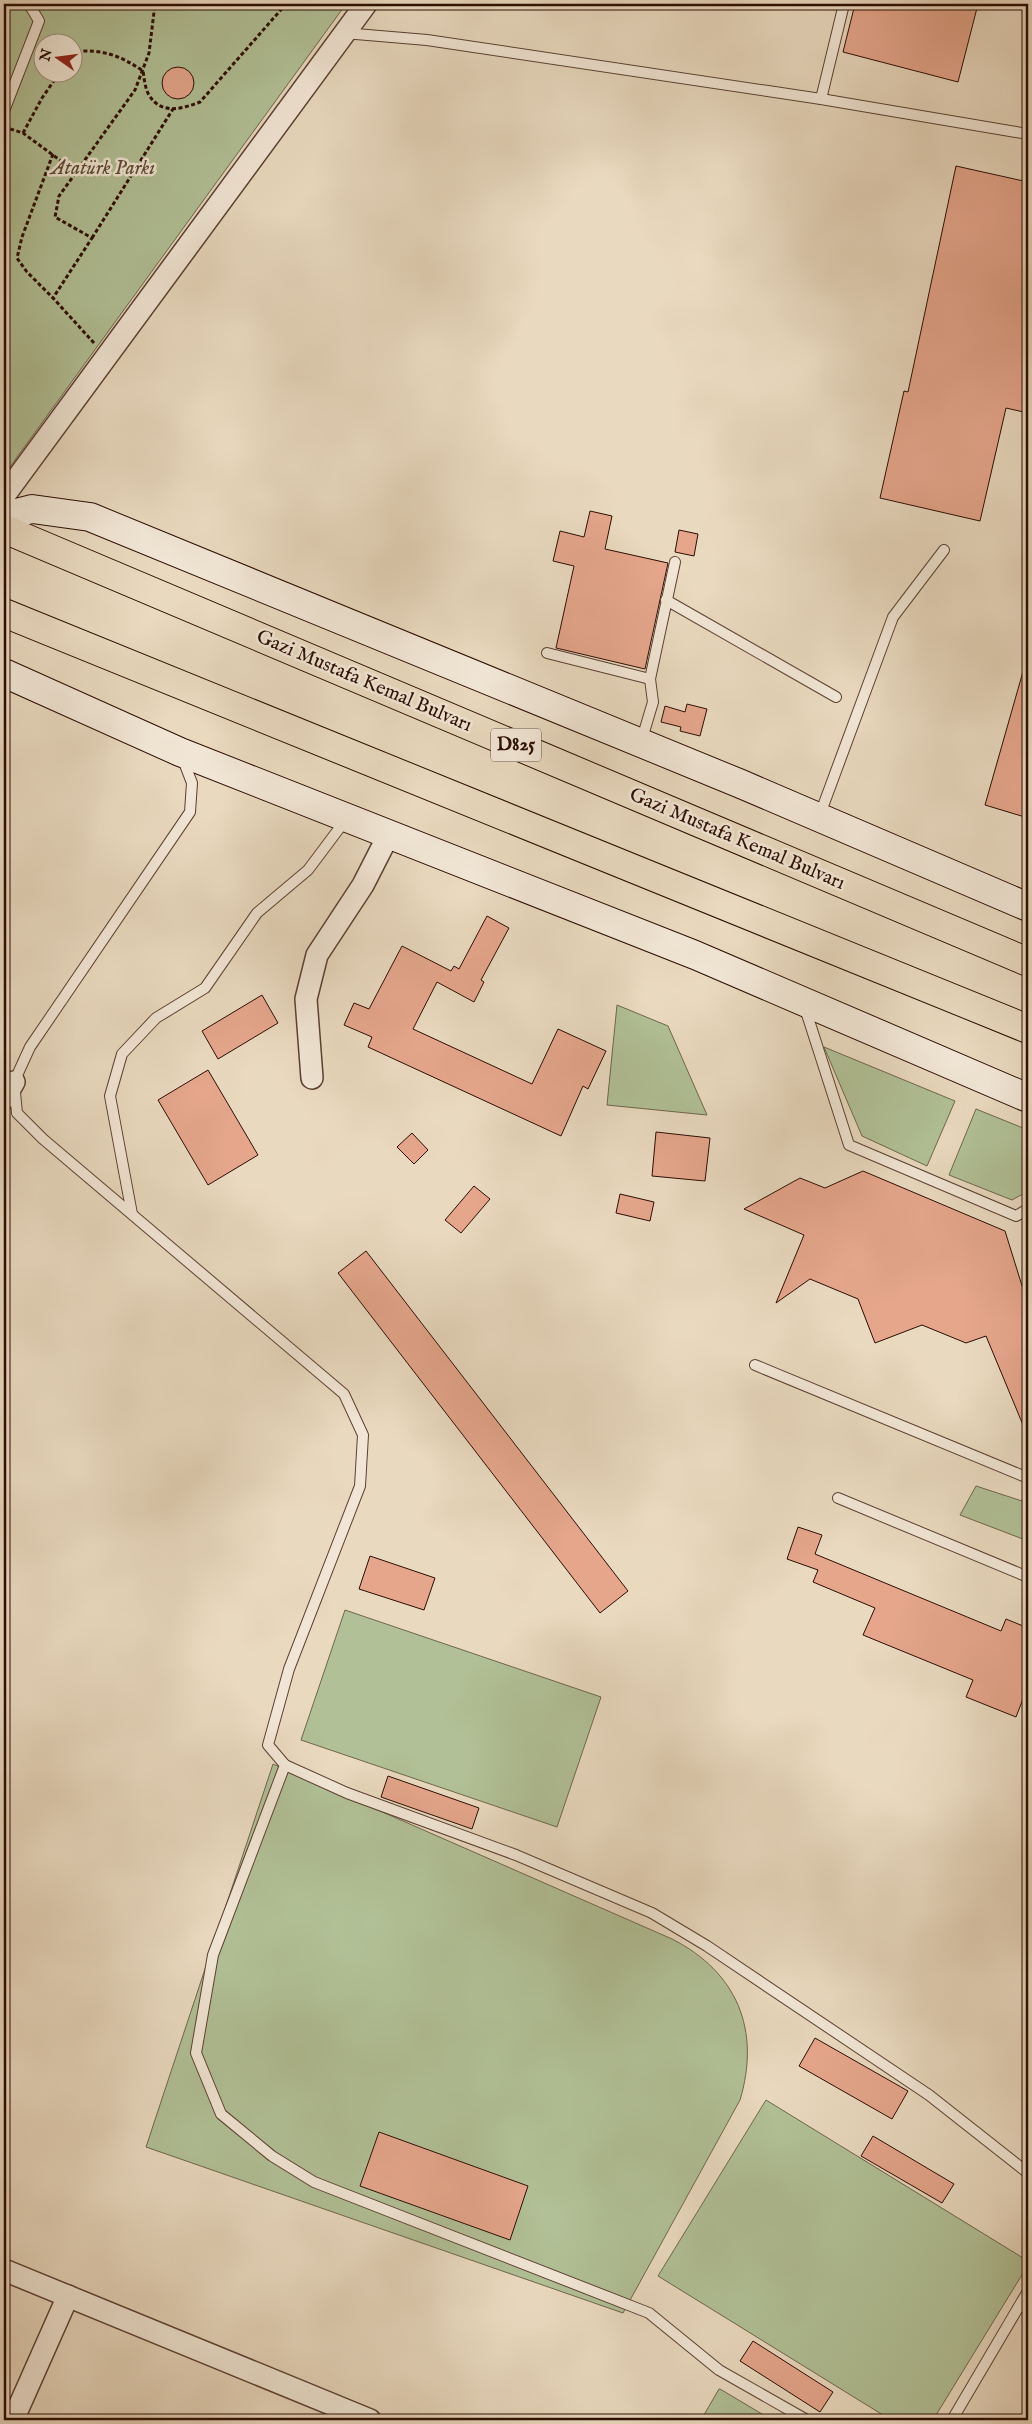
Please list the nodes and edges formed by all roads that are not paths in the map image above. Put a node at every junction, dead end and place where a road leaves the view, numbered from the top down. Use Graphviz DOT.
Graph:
graph roads {
  1 [pos="29,4"];
  2 [pos="366,4"];
  3 [pos="844,4"];
  4 [pos="343,33"];
  5 [pos="821,99"];
  6 [pos="4,110"];
  7 [pos="1028,134"];
  8 [pos="4,496"];
  9 [pos="4,516"];
  10 [pos="4,528"];
  11 [pos="944,550"];
  12 [pos="675,562"];
  13 [pos="666,600"];
  14 [pos="4,613"];
  15 [pos="547,653"];
  16 [pos="4,673"];
  17 [pos="650,679"];
  18 [pos="836,697"];
  19 [pos="641,743"];
  20 [pos="180,752"];
  21 [pos="347,818"];
  22 [pos="819,818"];
  23 [pos="389,834"];
  24 [pos="1028,907"];
  25 [pos="1028,962"];
  26 [pos="802,1002"];
  27 [pos="1028,1029"];
  28 [pos="312,1078"];
  29 [pos="9,1090"];
  30 [pos="1028,1098"];
  31 [pos="1028,1209"];
  32 [pos="132,1214"];
  33 [pos="755,1365"];
  34 [pos="1028,1478"];
  35 [pos="838,1498"];
  36 [pos="1028,1577"];
  37 [pos="285,1765"];
  38 [pos="1028,2173"];
  39 [pos="4,2270"];
  40 [pos="1028,2291"];
  41 [pos="68,2296"];
  42 [pos="13,2420"];
  43 [pos="370,2420"];
  44 [pos="807,2420"];
  45 [pos="952,2420"];
  1 -- 6 [label="lane"];
  2 -- 4 [label="street"];
  3 -- 5 [label="lane"];
  4 -- 5 [label="lane"];
  4 -- 8 [label="street"];
  5 -- 7 [label="lane"];
  9 -- 19 [label="street"];
  10 -- 25 [label="highway, Gazi Mustafa Kemal Bulvarı / D825"];
  11 -- 22 [label="lane"];
  12 -- 13 [label="lane"];
  13 -- 17 [label="lane"];
  13 -- 18 [label="lane"];
  14 -- 27 [label="highway"];
  15 -- 17 [label="lane"];
  16 -- 20 [label="street"];
  17 -- 19 [label="lane"];
  19 -- 22 [label="street"];
  20 -- 21 [label="street"];
  20 -- 29 [label="lane"];
  21 -- 23 [label="street"];
  21 -- 32 [label="lane"];
  22 -- 24 [label="street"];
  23 -- 26 [label="street"];
  23 -- 28 [label="street"];
  26 -- 30 [label="street"];
  26 -- 31 [label="lane"];
  29 -- 32 [label="lane"];
  32 -- 37 [label="lane"];
  33 -- 34 [label="lane"];
  35 -- 36 [label="lane"];
  37 -- 38 [label="lane"];
  37 -- 44 [label="lane"];
  39 -- 41 [label="street"];
  40 -- 45 [label="lane"];
  41 -- 42 [label="street"];
  41 -- 43 [label="street"];
}
